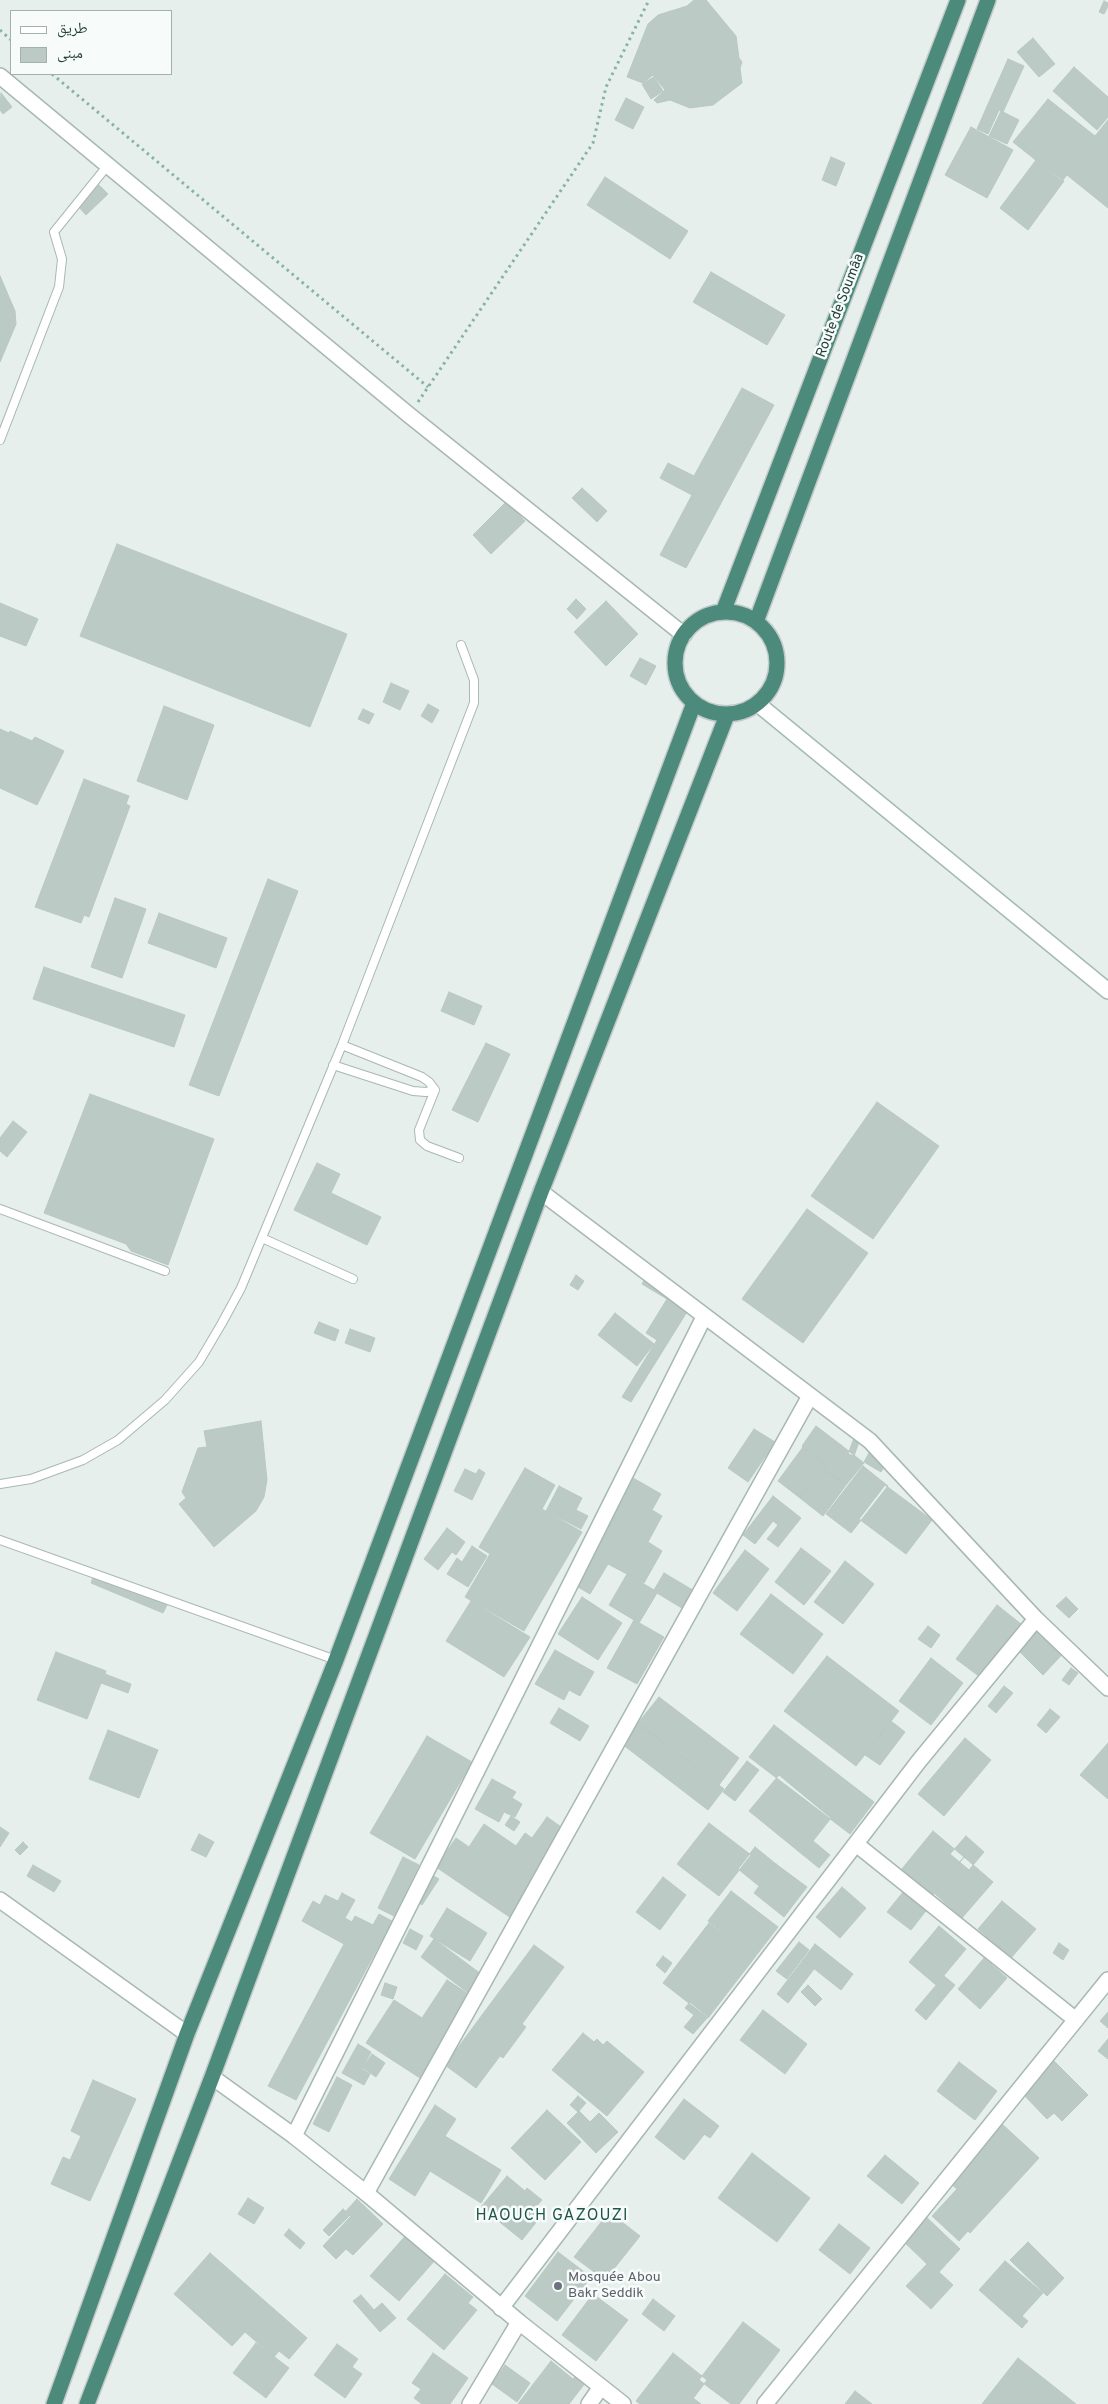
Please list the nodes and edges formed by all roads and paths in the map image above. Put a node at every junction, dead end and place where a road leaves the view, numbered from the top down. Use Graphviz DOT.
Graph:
graph roads {
  1 [pos="649,0"];
  2 [pos="958,0"];
  3 [pos="988,0"];
  4 [pos="0,30"];
  5 [pos="10,39"];
  6 [pos="53,75"];
  7 [pos="0,76"];
  8 [pos="108,165"];
  9 [pos="428,387"];
  10 [pos="410,415"];
  11 [pos="0,440"];
  12 [pos="723,612"];
  13 [pos="756,622"];
  14 [pos="684,634"];
  15 [pos="461,645"];
  16 [pos="694,703"];
  17 [pos="758,704"];
  18 [pos="727,715"];
  19 [pos="1108,991"];
  20 [pos="342,1045"];
  21 [pos="333,1065"];
  22 [pos="434,1090"];
  23 [pos="459,1158"];
  24 [pos="541,1192"];
  25 [pos="0,1209"];
  26 [pos="262,1238"];
  27 [pos="165,1270"];
  28 [pos="353,1279"];
  29 [pos="704,1316"];
  30 [pos="810,1396"];
  31 [pos="0,1484"];
  32 [pos="0,1540"];
  33 [pos="1036,1619"];
  34 [pos="336,1660"];
  35 [pos="1108,1688"];
  36 [pos="856,1844"];
  37 [pos="0,1900"];
  38 [pos="1108,1980"];
  39 [pos="1076,2020"];
  40 [pos="187,2034"];
  41 [pos="212,2076"];
  42 [pos="294,2136"];
  43 [pos="366,2193"];
  44 [pos="501,2308"];
  45 [pos="519,2322"];
  46 [pos="601,2387"];
  47 [pos="54,2404"];
  48 [pos="87,2404"];
  49 [pos="470,2404"];
  50 [pos="590,2404"];
  51 [pos="623,2404"];
  52 [pos="765,2404"];
  1 -- 9 [label="path"];
  2 -- 12 [label="highway, Route de Soumâa"];
  3 -- 13 [label="highway"];
  4 -- 5 [label="path"];
  6 -- 9 [label="path"];
  7 -- 8 [label="street"];
  8 -- 10 [label="street"];
  8 -- 11 [label="lane"];
  9 -- 10 [label="path"];
  10 -- 14 [label="street"];
  12 -- 13 [label="highway"];
  12 -- 14 [label="highway"];
  13 -- 17 [label="highway"];
  14 -- 16 [label="highway"];
  15 -- 20 [label="lane"];
  16 -- 18 [label="highway"];
  16 -- 34 [label="highway"];
  17 -- 18 [label="highway"];
  17 -- 19 [label="street"];
  18 -- 24 [label="highway"];
  20 -- 21 [label="lane"];
  20 -- 22 [label="lane"];
  21 -- 22 [label="lane"];
  21 -- 26 [label="lane"];
  22 -- 23 [label="lane"];
  24 -- 29 [label="street"];
  24 -- 41 [label="highway"];
  25 -- 27 [label="lane"];
  26 -- 28 [label="lane"];
  26 -- 31 [label="lane"];
  29 -- 30 [label="street"];
  29 -- 42 [label="street"];
  30 -- 33 [label="street"];
  30 -- 43 [label="street"];
  32 -- 34 [label="lane"];
  33 -- 35 [label="street"];
  33 -- 36 [label="street"];
  34 -- 40 [label="highway"];
  36 -- 39 [label="street"];
  36 -- 44 [label="street"];
  37 -- 40 [label="street"];
  38 -- 39 [label="street"];
  39 -- 52 [label="street"];
  40 -- 47 [label="highway"];
  41 -- 42 [label="street"];
  41 -- 48 [label="highway"];
  42 -- 43 [label="street"];
  43 -- 44 [label="street"];
  44 -- 45 [label="street"];
  45 -- 46 [label="street"];
  45 -- 49 [label="street"];
  46 -- 50 [label="street"];
  46 -- 51 [label="street"];
}
